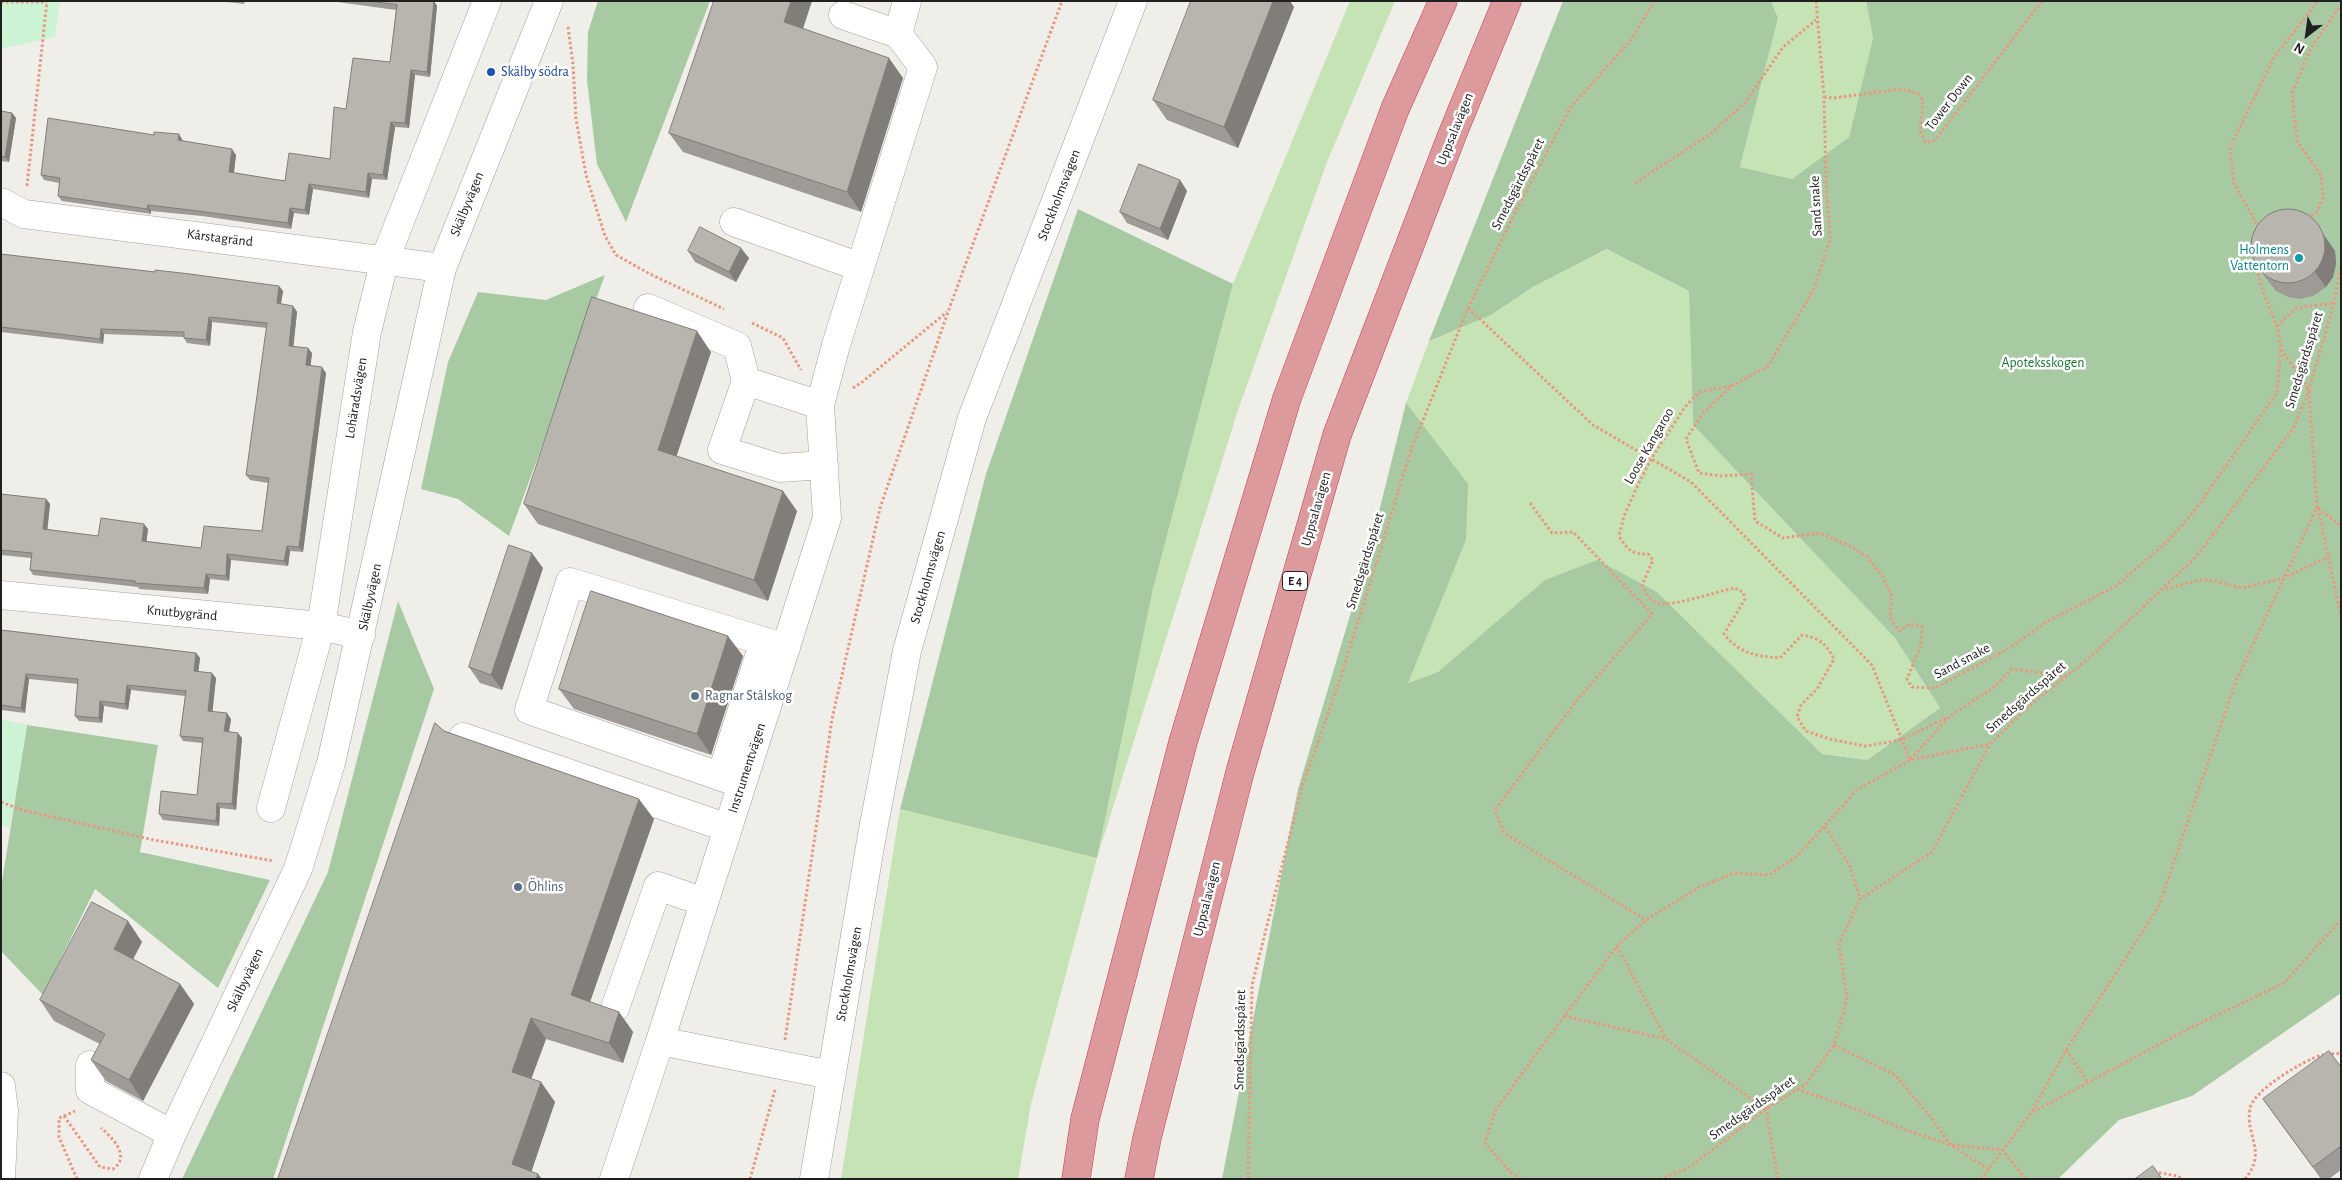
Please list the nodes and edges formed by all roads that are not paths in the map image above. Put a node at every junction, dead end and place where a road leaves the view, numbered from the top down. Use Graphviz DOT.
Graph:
graph roads {
  1 [pos="487,1"];
  2 [pos="549,1"];
  3 [pos="907,1"];
  4 [pos="1133,1"];
  5 [pos="1443,1"];
  6 [pos="1507,1"];
  7 [pos="843,15"];
  8 [pos="898,34"];
  9 [pos="13,208"];
  10 [pos="734,222"];
  11 [pos="385,259"];
  12 [pos="860,267"];
  13 [pos="442,268"];
  14 [pos="648,308"];
  15 [pos="746,380"];
  16 [pos="820,405"];
  17 [pos="824,465"];
  18 [pos="1,595"];
  19 [pos="321,626"];
  20 [pos="361,635"];
  21 [pos="775,644"];
  22 [pos="462,738"];
  23 [pos="731,780"];
  24 [pos="271,808"];
  25 [pos="728,828"];
  26 [pos="704,902"];
  27 [pos="615,1008"];
  28 [pos="660,1041"];
  29 [pos="90,1064"];
  30 [pos="831,1076"];
  31 [pos="1,1086"];
  32 [pos="172,1134"];
  33 [pos="1,1178"];
  34 [pos="153,1179"];
  35 [pos="614,1179"];
  36 [pos="814,1179"];
  37 [pos="1076,1179"];
  38 [pos="1139,1179"];
  1 -- 11 [label="street, Lohäradsvägen"];
  2 -- 13 [label="street, Skälbyvägen"];
  3 -- 8 [label="street"];
  4 -- 30 [label="street, Stockholmsvägen"];
  5 -- 37 [label="highway"];
  6 -- 38 [label="highway, Uppsalavägen / E 4"];
  7 -- 8 [label="street"];
  8 -- 12 [label="street, Instrumentvägen"];
  9 -- 11 [label="street, Kårstagränd"];
  10 -- 12 [label="street"];
  11 -- 13 [label="street, Kårstagränd"];
  11 -- 19 [label="street, Lohäradsvägen"];
  12 -- 16 [label="street, Instrumentvägen"];
  13 -- 20 [label="street, Skälbyvägen"];
  14 -- 15 [label="street"];
  15 -- 16 [label="street"];
  15 -- 17 [label="street"];
  16 -- 17 [label="street, Instrumentvägen"];
  17 -- 21 [label="street, Instrumentvägen"];
  18 -- 19 [label="street, Knutbygränd"];
  19 -- 20 [label="street, Knutbygränd"];
  19 -- 24 [label="street, Lohäradsvägen"];
  20 -- 32 [label="street, Skälbyvägen"];
  21 -- 23 [label="street, Instrumentvägen"];
  21 -- 23 [label="street"];
  22 -- 25 [label="street"];
  23 -- 25 [label="street, Instrumentvägen"];
  25 -- 26 [label="street, Instrumentvägen"];
  26 -- 27 [label="street"];
  26 -- 28 [label="street, Instrumentvägen"];
  28 -- 30 [label="street"];
  28 -- 35 [label="street, Instrumentvägen"];
  29 -- 32 [label="street"];
  30 -- 36 [label="street, Stockholmsvägen"];
  31 -- 33 [label="street"];
  32 -- 34 [label="street, Skälbyvägen"];
}
